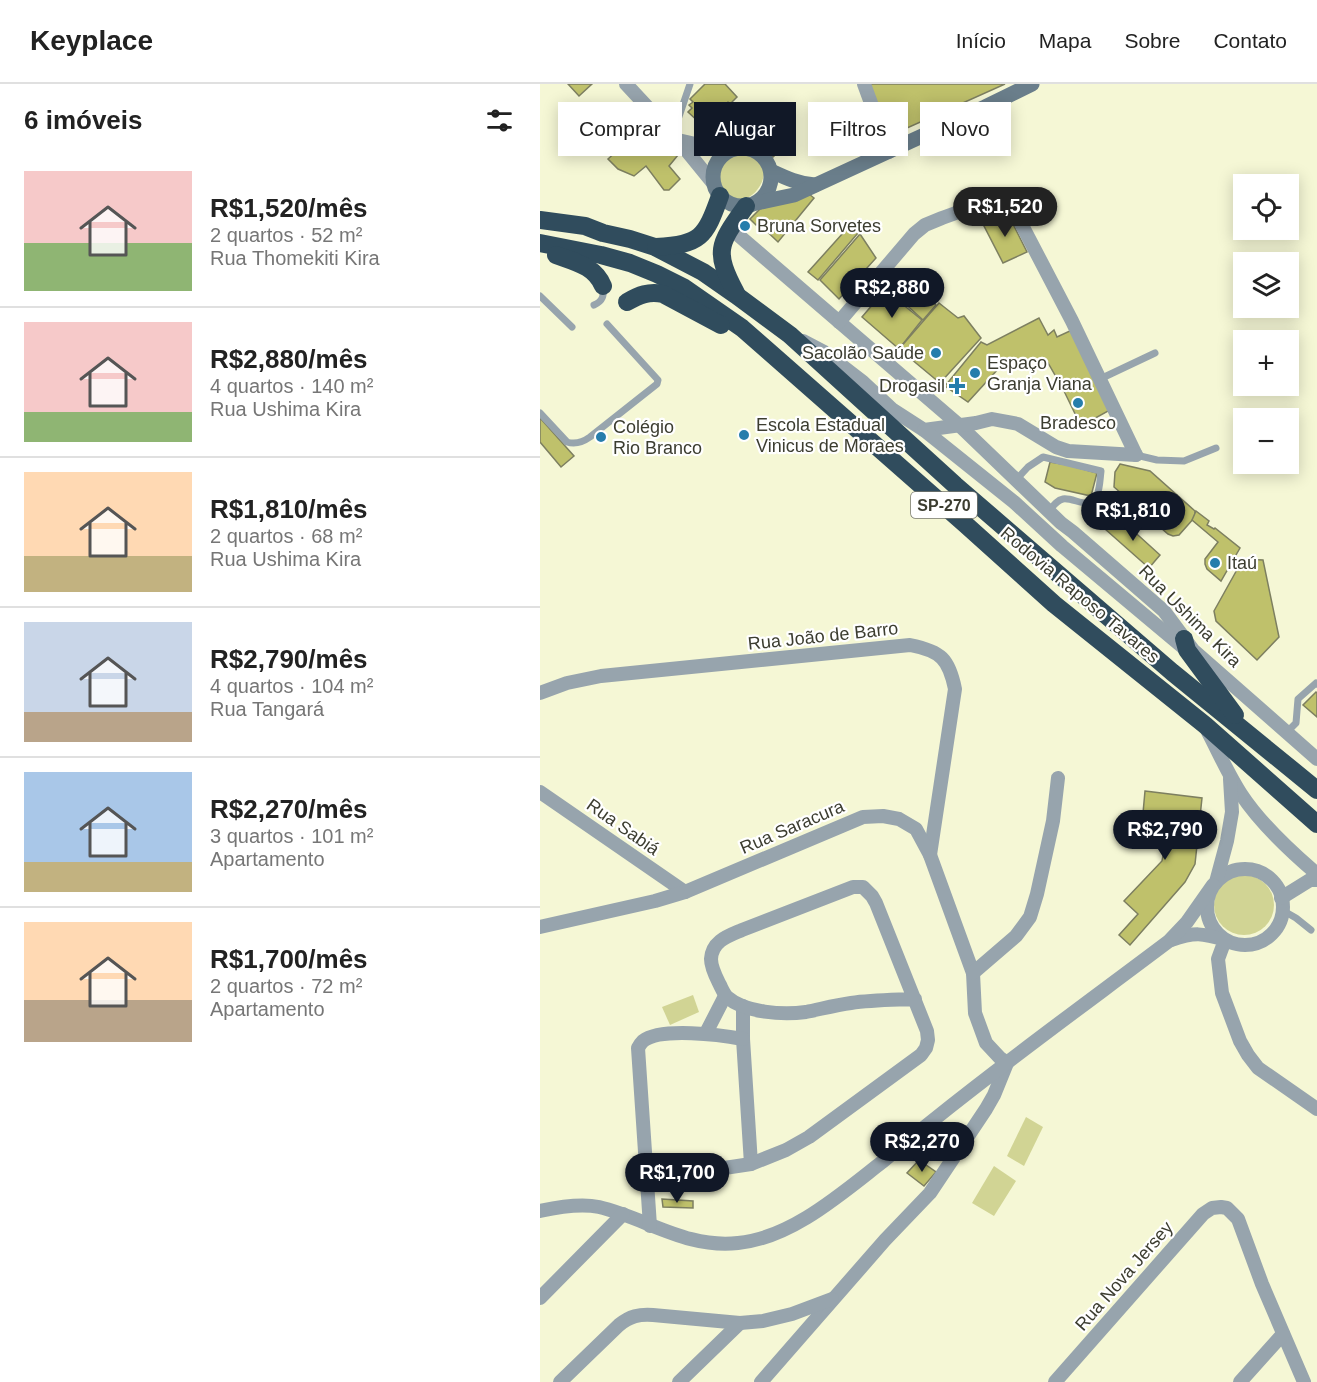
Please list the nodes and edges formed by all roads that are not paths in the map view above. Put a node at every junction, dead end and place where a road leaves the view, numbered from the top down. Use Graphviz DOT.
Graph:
graph roads {
  1 [pos="626,84"];
  2 [pos="690,84"];
  3 [pos="864,84"];
  4 [pos="1032,84"];
  5 [pos="643,102"];
  6 [pos="871,102"];
  7 [pos="682,114"];
  8 [pos="908,143"];
  9 [pos="682,145"];
  10 [pos="721,156"];
  11 [pos="763,156"];
  12 [pos="880,156"];
  13 [pos="771,171"];
  14 [pos="815,185"];
  15 [pos="716,189"];
  16 [pos="751,205"];
  17 [pos="540,220"];
  18 [pos="730,228"];
  19 [pos="540,243"];
  20 [pos="655,247"];
  21 [pos="540,249"];
  22 [pos="603,286"];
  23 [pos="736,295"];
  24 [pos="540,296"];
  25 [pos="627,302"];
  26 [pos="594,305"];
  27 [pos="839,322"];
  28 [pos="606,324"];
  29 [pos="572,327"];
  30 [pos="790,335"];
  31 [pos="767,349"];
  32 [pos="1155,352"];
  33 [pos="1100,379"];
  34 [pos="540,414"];
  35 [pos="958,425"];
  36 [pos="924,430"];
  37 [pos="1216,448"];
  38 [pos="1136,455"];
  39 [pos="1016,480"];
  40 [pos="1049,511"];
  41 [pos="1185,644"];
  42 [pos="1317,684"];
  43 [pos="540,693"];
  44 [pos="1205,725"];
  45 [pos="1287,732"];
  46 [pos="1251,735"];
  47 [pos="1315,753"];
  48 [pos="1229,774"];
  49 [pos="1058,778"];
  50 [pos="1317,790"];
  51 [pos="540,792"];
  52 [pos="1317,824"];
  53 [pos="930,855"];
  54 [pos="1317,874"];
  55 [pos="1317,880"];
  56 [pos="1215,884"];
  57 [pos="685,892"];
  58 [pos="1282,904"];
  59 [pos="540,927"];
  60 [pos="1311,930"];
  61 [pos="1225,940"];
  62 [pos="1169,941"];
  63 [pos="973,973"];
  64 [pos="725,996"];
  65 [pos="915,999"];
  66 [pos="743,1006"];
  67 [pos="706,1033"];
  68 [pos="743,1039"];
  69 [pos="1008,1063"];
  70 [pos="1317,1109"];
  71 [pos="751,1164"];
  72 [pos="711,1170"];
  73 [pos="540,1211"];
  74 [pos="623,1214"];
  75 [pos="650,1226"];
  76 [pos="836,1297"];
  77 [pos="540,1298"];
  78 [pos="740,1323"];
  79 [pos="1283,1334"];
  80 [pos="560,1382"];
  81 [pos="679,1382"];
  82 [pos="760,1382"];
  83 [pos="1055,1382"];
  84 [pos="1240,1382"];
  85 [pos="1304,1382"];
  1 -- 5 [label="street"];
  2 -- 7 [label="lane"];
  3 -- 6 [label="street"];
  4 -- 8 [label="main road"];
  9 -- 15 [label="street"];
  10 -- 15 [label="main road"];
  11 -- 13 [label="main road"];
  12 -- 14 [label="main road"];
  13 -- 14 [label="main road"];
  13 -- 16 [label="main road"];
  14 -- 16 [label="main road"];
  15 -- 16 [label="main road"];
  15 -- 20 [label="highway"];
  16 -- 18 [label="highway"];
  17 -- 20 [label="highway, Rodovia Raposo Tavares / SP-270"];
  18 -- 23 [label="highway"];
  18 -- 27 [label="street, Rua Ushima Kira"];
  19 -- 31 [label="highway, Rodovia Raposo Tavares / SP-270"];
  20 -- 23 [label="highway, Rodovia Raposo Tavares / SP-270"];
  21 -- 22 [label="highway"];
  22 -- 26 [label="lane"];
  23 -- 30 [label="highway, Rodovia Raposo Tavares / SP-270"];
  24 -- 29 [label="lane"];
  25 -- 31 [label="highway"];
  27 -- 33 [label="street"];
  27 -- 35 [label="street, Rua Ushima Kira"];
  28 -- 34 [label="lane"];
  30 -- 36 [label="street"];
  30 -- 46 [label="highway, Rodovia Raposo Tavares / SP-270"];
  31 -- 44 [label="highway, Rodovia Raposo Tavares / SP-270"];
  32 -- 33 [label="lane"];
  33 -- 38 [label="street"];
  35 -- 36 [label="street"];
  35 -- 38 [label="street"];
  35 -- 39 [label="street, Rua Ushima Kira"];
  36 -- 41 [label="street"];
  37 -- 38 [label="lane"];
  39 -- 40 [label="street, Rua Ushima Kira"];
  39 -- 40 [label="lane"];
  40 -- 41 [label="street, Rua Ushima Kira"];
  41 -- 45 [label="street, Rua Ushima Kira"];
  41 -- 46 [label="highway"];
  42 -- 45 [label="lane"];
  43 -- 53 [label="street, Rua João de Barro"];
  44 -- 48 [label="street"];
  44 -- 52 [label="highway, Rodovia Raposo Tavares / SP-270"];
  45 -- 47 [label="street, Rua Ushima Kira"];
  46 -- 50 [label="highway, Rodovia Raposo Tavares / SP-270"];
  48 -- 54 [label="street"];
  48 -- 56 [label="street"];
  49 -- 63 [label="street"];
  51 -- 57 [label="street, Rua Sabiá"];
  53 -- 57 [label="street, Rua Saracura"];
  53 -- 63 [label="street, Rua Saracura"];
  55 -- 58 [label="street"];
  56 -- 58 [label="street"];
  56 -- 61 [label="street"];
  56 -- 62 [label="street"];
  57 -- 59 [label="street, Rua Saracura"];
  58 -- 60 [label="lane"];
  58 -- 61 [label="street"];
  61 -- 62 [label="street"];
  61 -- 70 [label="street"];
  62 -- 69 [label="street"];
  63 -- 69 [label="street, Rua Saracura"];
  64 -- 65 [label="street"];
  64 -- 66 [label="street"];
  64 -- 67 [label="street"];
  65 -- 66 [label="street"];
  65 -- 71 [label="street"];
  66 -- 68 [label="street"];
  67 -- 68 [label="street"];
  67 -- 75 [label="street"];
  68 -- 71 [label="street"];
  69 -- 75 [label="street"];
  69 -- 76 [label="street"];
  71 -- 72 [label="street"];
  73 -- 74 [label="street"];
  74 -- 75 [label="street"];
  74 -- 77 [label="street"];
  76 -- 78 [label="street"];
  76 -- 82 [label="street"];
  78 -- 80 [label="street"];
  78 -- 81 [label="street"];
  79 -- 83 [label="street, Rua Nova Jersey"];
  79 -- 84 [label="street"];
  79 -- 85 [label="street"];
}
